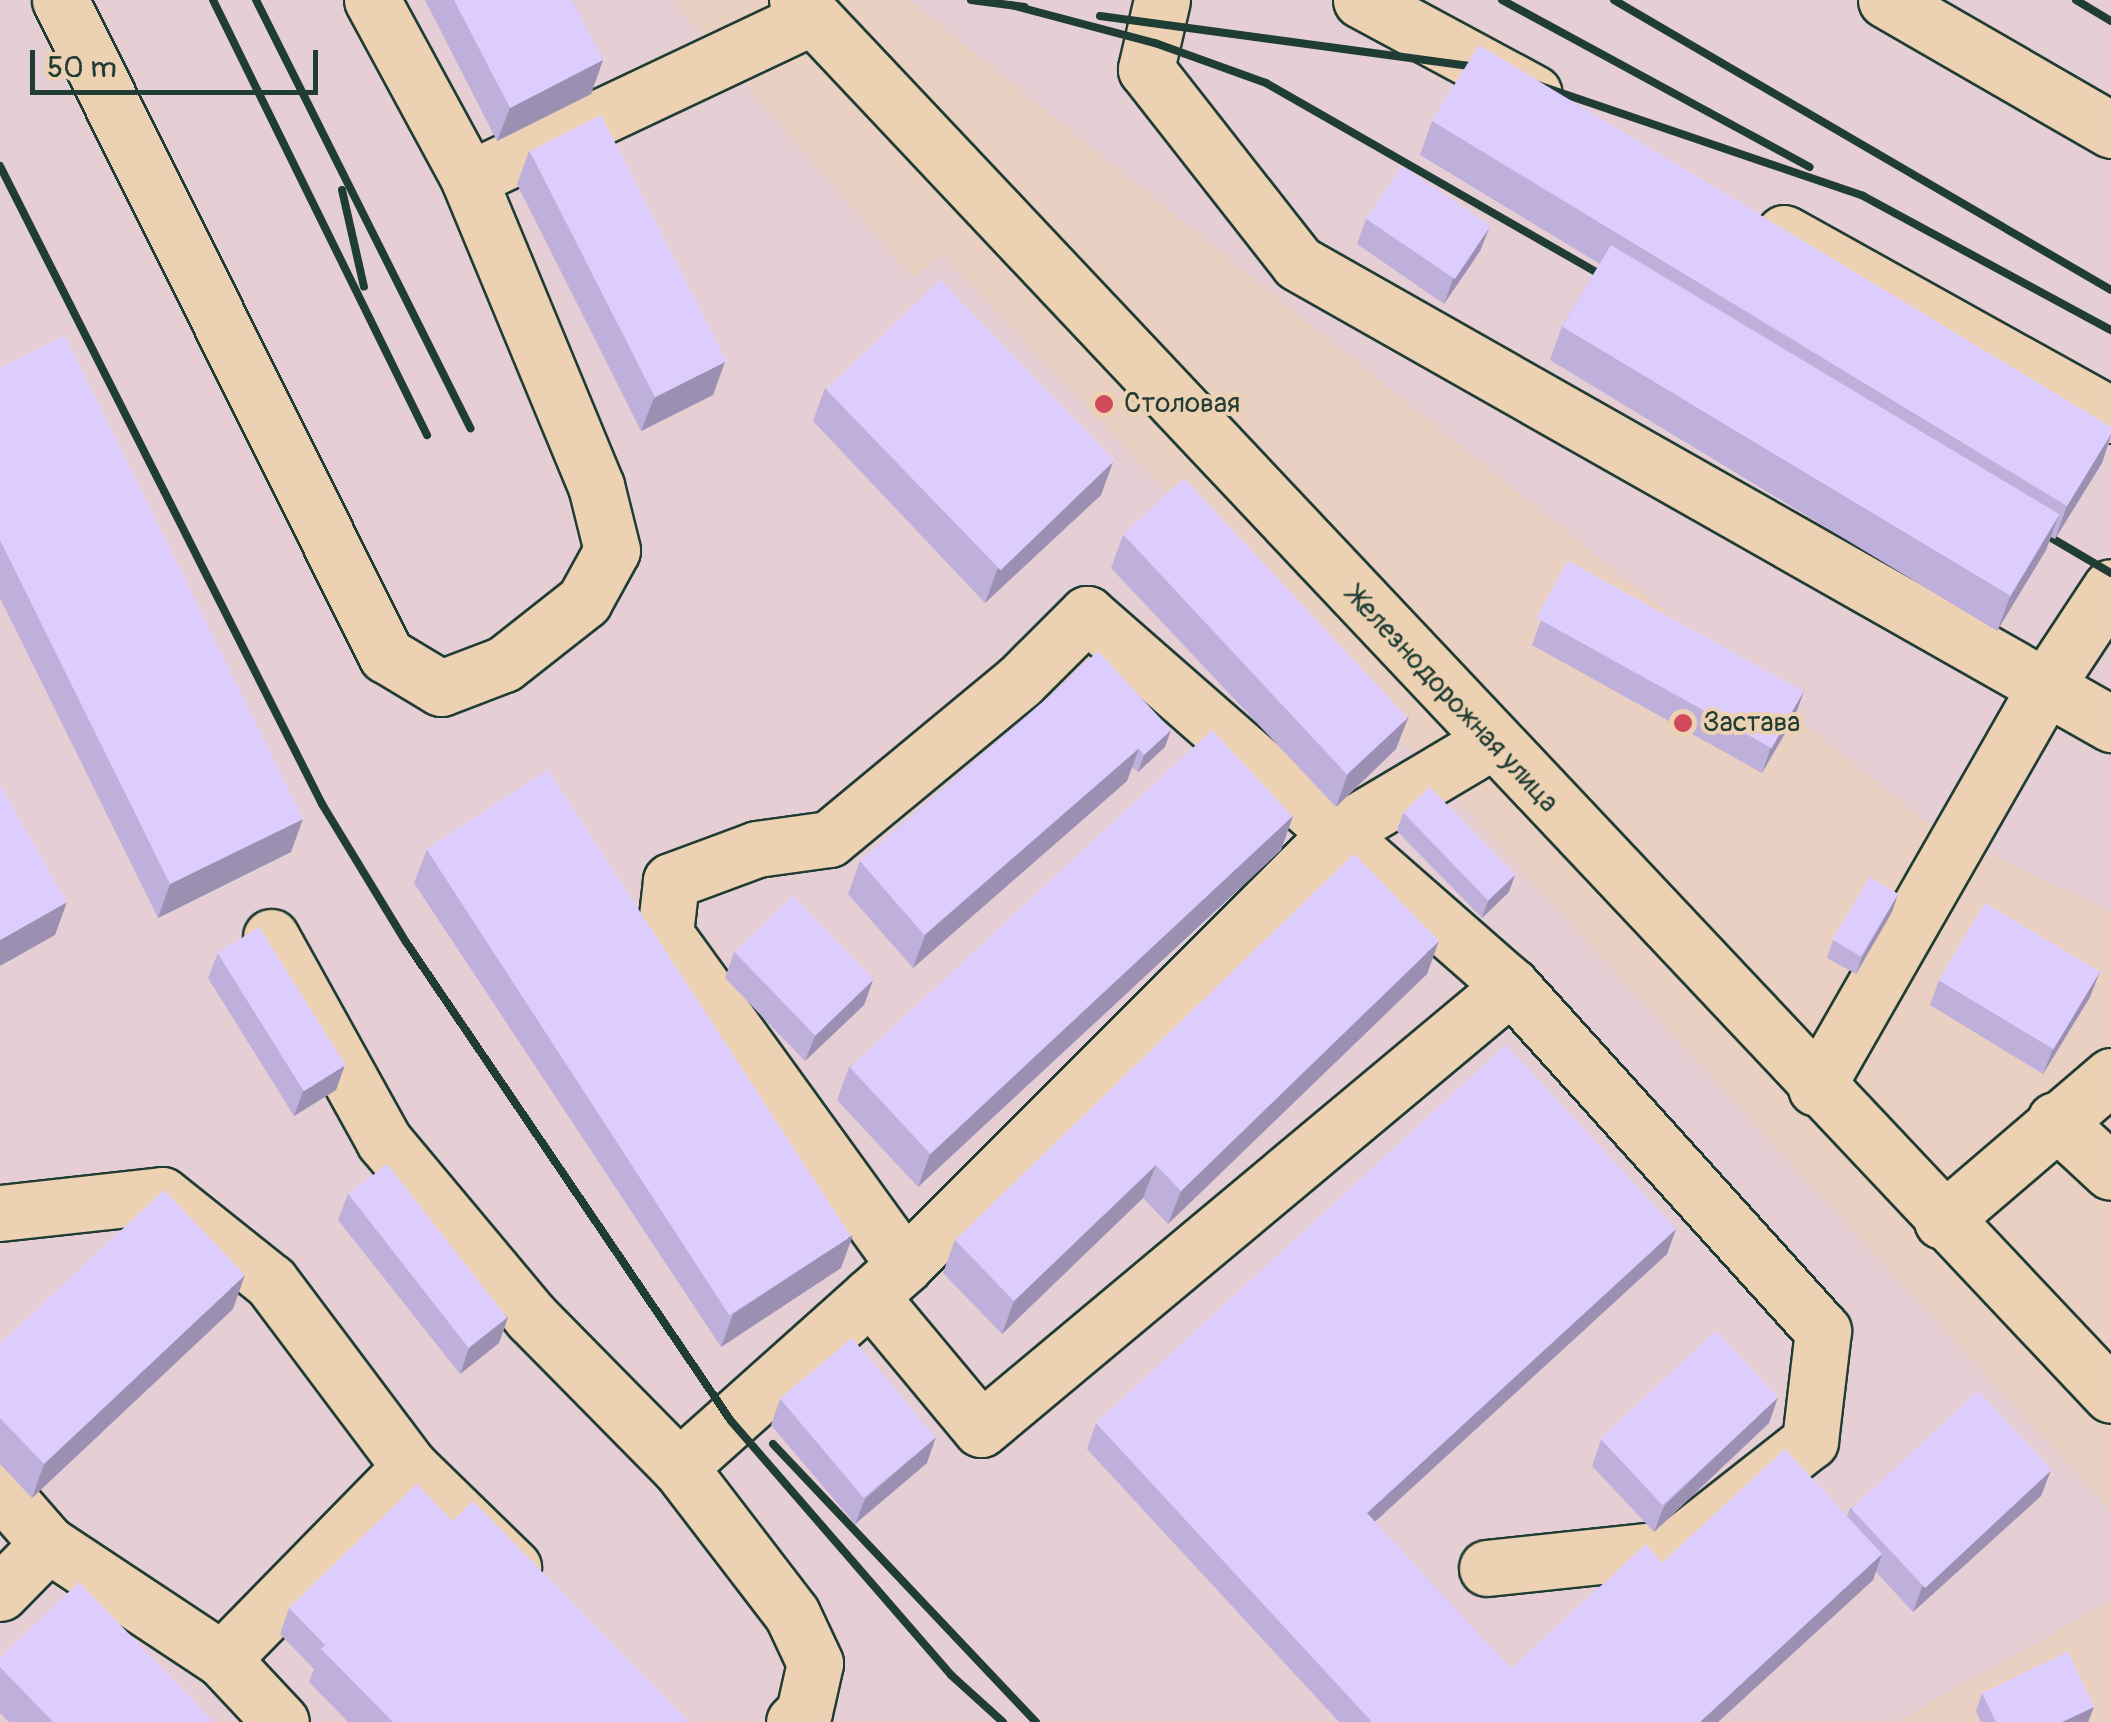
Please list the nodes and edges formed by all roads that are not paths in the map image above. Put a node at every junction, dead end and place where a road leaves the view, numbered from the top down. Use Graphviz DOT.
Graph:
graph roads {
  1 [pos="60,0"];
  2 [pos="372,0"];
  3 [pos="1162,0"];
  4 [pos="1361,0"];
  5 [pos="1886,0"];
  6 [pos="804,9"];
  7 [pos="1578,118"];
  8 [pos="2111,130"];
  9 [pos="469,179"];
  10 [pos="1733,204"];
  11 [pos="2111,415"];
  12 [pos="2111,587"];
  13 [pos="2047,684"];
  14 [pos="2111,724"];
  15 [pos="1491,742"];
  16 [pos="1336,834"];
  17 [pos="271,937"];
  18 [pos="1511,986"];
  19 [pos="2111,1076"];
  20 [pos="1816,1088"];
  21 [pos="2055,1120"];
  22 [pos="2111,1172"];
  23 [pos="0,1213"];
  24 [pos="1942,1221"];
  25 [pos="888,1280"];
  26 [pos="2111,1395"];
  27 [pos="410,1467"];
  28 [pos="679,1467"];
  29 [pos="0,1489"];
  30 [pos="48,1544"];
  31 [pos="1486,1568"];
  32 [pos="0,1593"];
  33 [pos="548,1601"];
  34 [pos="222,1659"];
  35 [pos="281,1722"];
  36 [pos="794,1722"];
  1 -- 9 [label="street"];
  2 -- 9 [label="street"];
  3 -- 13 [label="street"];
  4 -- 7 [label="street"];
  5 -- 8 [label="street"];
  6 -- 9 [label="street"];
  6 -- 15 [label="street, Железнодорожная улица"];
  10 -- 11 [label="street"];
  12 -- 13 [label="street"];
  13 -- 14 [label="street"];
  13 -- 20 [label="street"];
  15 -- 16 [label="street"];
  15 -- 20 [label="street, Железнодорожная улица"];
  16 -- 18 [label="street"];
  16 -- 25 [label="street"];
  16 -- 25 [label="street"];
  17 -- 28 [label="street"];
  18 -- 25 [label="street"];
  18 -- 31 [label="street"];
  19 -- 21 [label="street"];
  20 -- 24 [label="street, Железнодорожная улица"];
  21 -- 22 [label="street"];
  21 -- 24 [label="street"];
  23 -- 27 [label="street"];
  24 -- 26 [label="street, Железнодорожная улица"];
  25 -- 28 [label="street"];
  27 -- 33 [label="street"];
  27 -- 34 [label="street"];
  28 -- 36 [label="street"];
  29 -- 30 [label="street"];
  30 -- 32 [label="street"];
  30 -- 34 [label="street"];
  34 -- 35 [label="street"];
}
